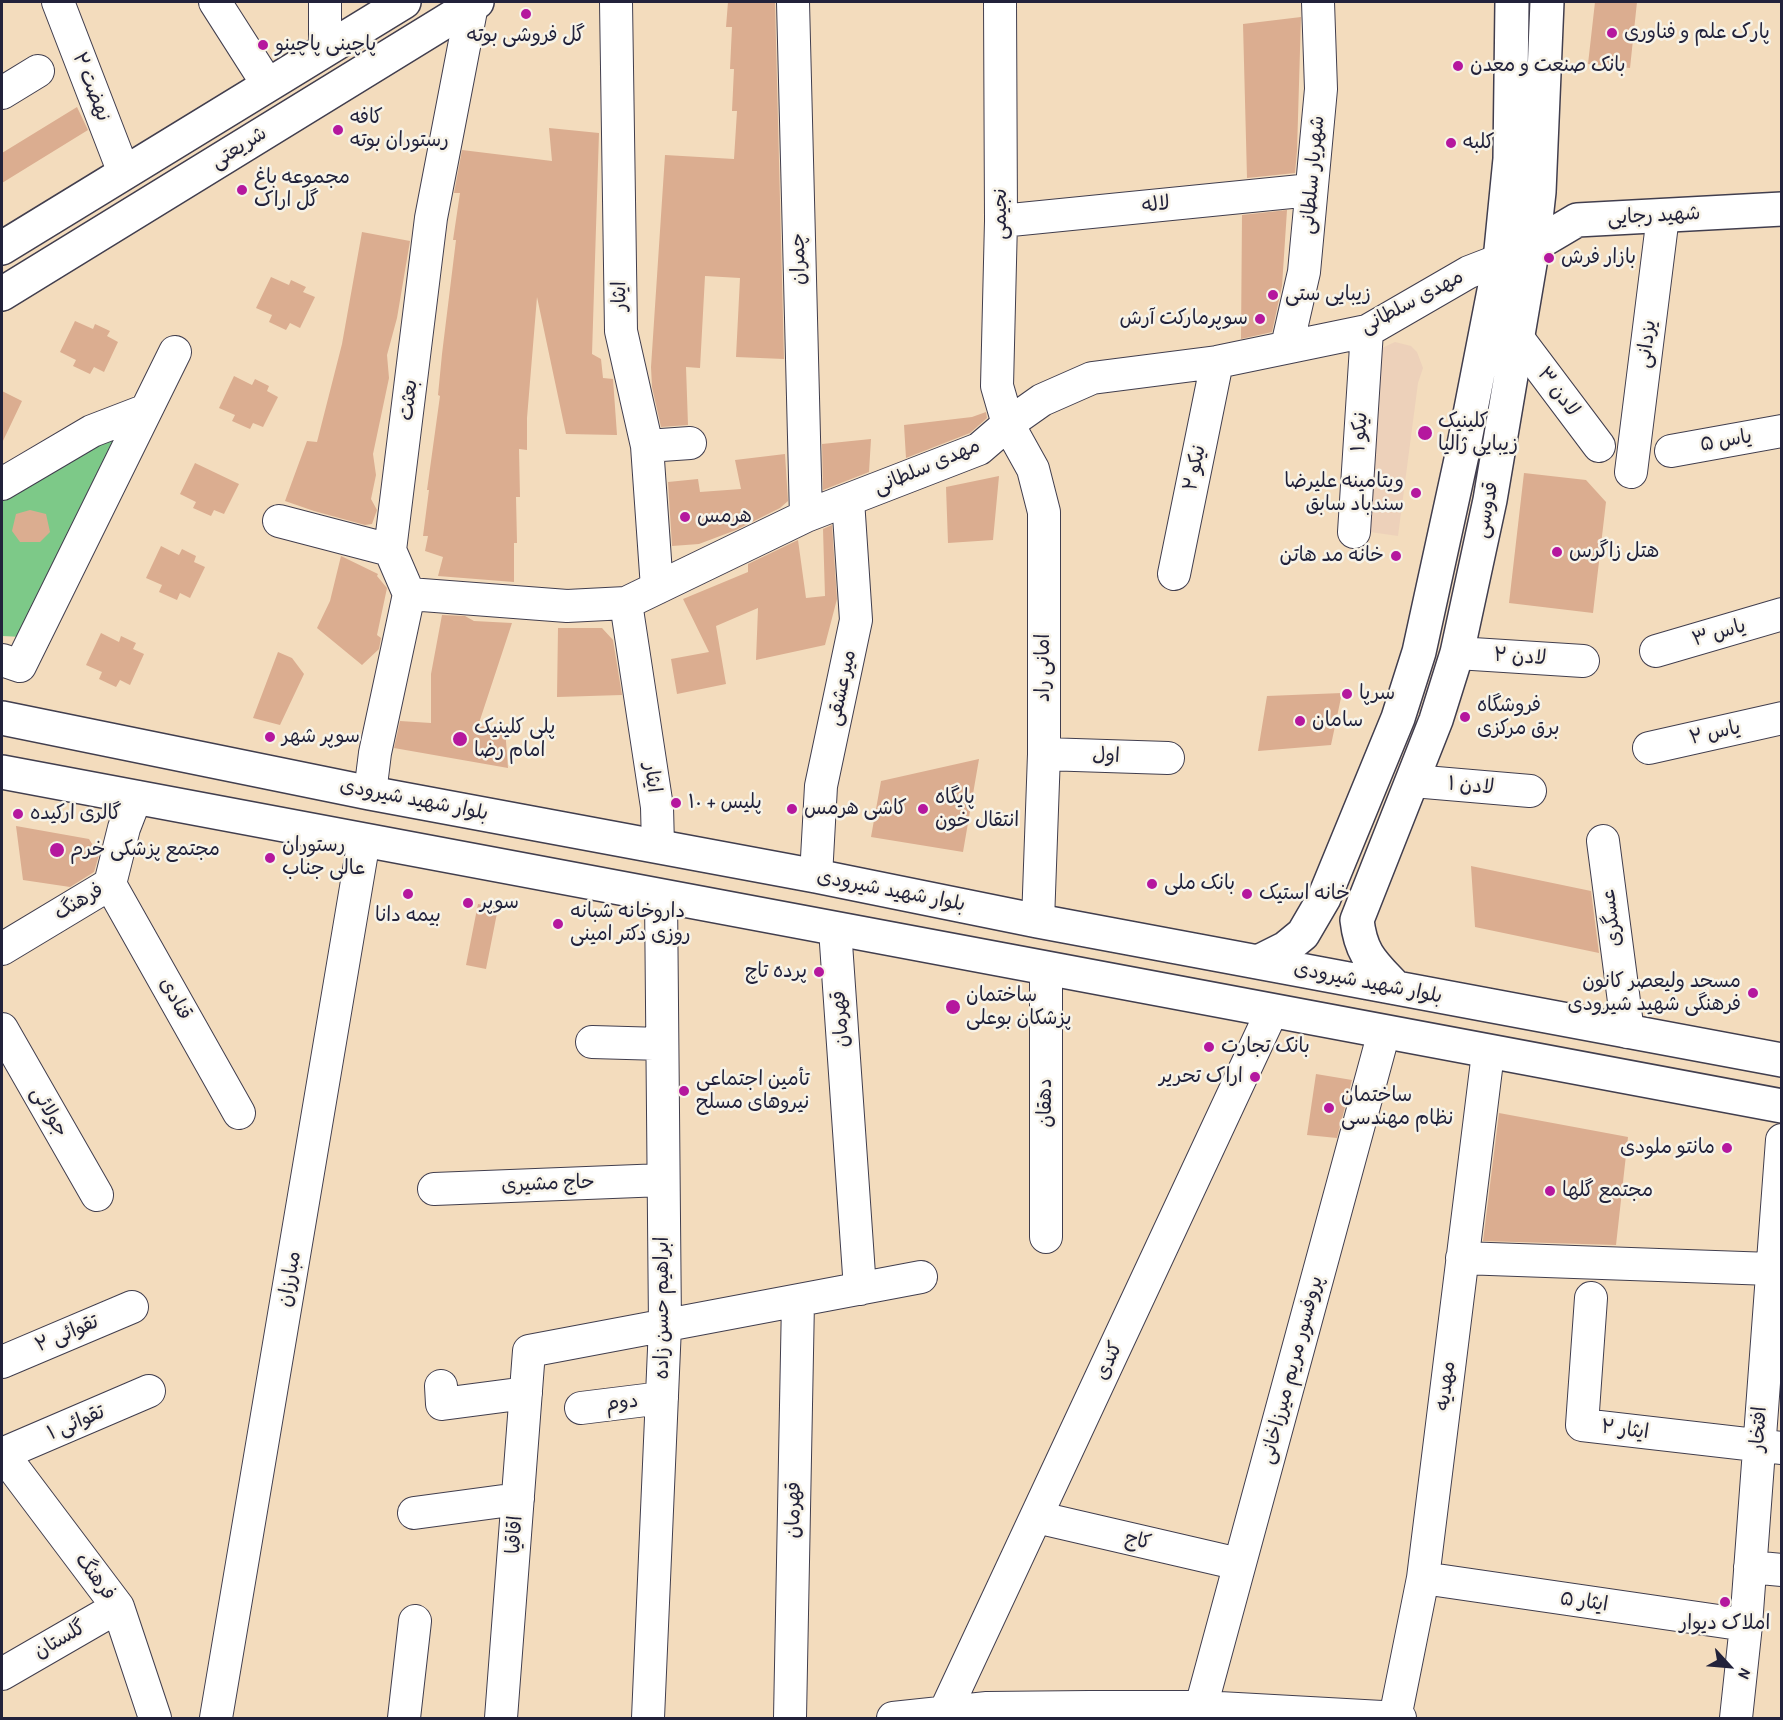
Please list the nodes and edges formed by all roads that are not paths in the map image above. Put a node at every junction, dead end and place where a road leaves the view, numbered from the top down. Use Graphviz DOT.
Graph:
graph roads {
  1 [pos="58,2"];
  2 [pos="215,2"];
  3 [pos="326,2"];
  4 [pos="404,2"];
  5 [pos="616,2"];
  6 [pos="793,2"];
  7 [pos="1000,2"];
  8 [pos="1318,2"];
  9 [pos="1512,2"];
  10 [pos="1547,2"];
  11 [pos="475,3"];
  12 [pos="325,50"];
  13 [pos="38,71"];
  14 [pos="268,85"];
  15 [pos="2,93"];
  16 [pos="124,173"];
  17 [pos="1311,190"];
  18 [pos="1539,192"];
  19 [pos="1782,209"];
  20 [pos="1663,216"];
  21 [pos="1577,220"];
  22 [pos="1001,221"];
  23 [pos="1533,246"];
  24 [pos="2,249"];
  25 [pos="1500,260"];
  26 [pos="2,294"];
  27 [pos="1367,331"];
  28 [pos="1517,337"];
  29 [pos="1287,346"];
  30 [pos="175,352"];
  31 [pos="1217,362"];
  32 [pos="144,411"];
  33 [pos="1008,424"];
  34 [pos="1782,431"];
  35 [pos="690,443"];
  36 [pos="647,446"];
  37 [pos="1599,446"];
  38 [pos="1671,451"];
  39 [pos="1631,472"];
  40 [pos="2,484"];
  41 [pos="848,500"];
  42 [pos="806,516"];
  43 [pos="279,520"];
  44 [pos="1354,532"];
  45 [pos="390,550"];
  46 [pos="1174,574"];
  47 [pos="657,588"];
  48 [pos="409,594"];
  49 [pos="626,603"];
  50 [pos="1782,614"];
  51 [pos="1656,651"];
  52 [pos="1458,653"];
  53 [pos="2,660"];
  54 [pos="1583,661"];
  55 [pos="2,718"];
  56 [pos="1782,718"];
  57 [pos="1649,748"];
  58 [pos="1044,754"];
  59 [pos="1168,758"];
  60 [pos="2,772"];
  61 [pos="1413,781"];
  62 [pos="1530,791"];
  63 [pos="370,792"];
  64 [pos="136,797"];
  65 [pos="364,840"];
  66 [pos="1603,841"];
  67 [pos="658,846"];
  68 [pos="816,876"];
  69 [pos="110,884"];
  70 [pos="661,896"];
  71 [pos="1324,898"];
  72 [pos="1357,920"];
  73 [pos="1038,921"];
  74 [pos="835,929"];
  75 [pos="2,949"];
  76 [pos="1258,962"];
  77 [pos="1046,969"];
  78 [pos="1396,988"];
  79 [pos="1272,1011"];
  80 [pos="2,1029"];
  81 [pos="1384,1032"];
  82 [pos="1628,1032"];
  83 [pos="592,1042"];
  84 [pos="662,1044"];
  85 [pos="1488,1053"];
  86 [pos="1782,1060"];
  87 [pos="1782,1106"];
  88 [pos="239,1113"];
  89 [pos="1782,1140"];
  90 [pos="663,1180"];
  91 [pos="434,1189"];
  92 [pos="97,1195"];
  93 [pos="1046,1237"];
  94 [pos="1462,1258"];
  95 [pos="1771,1269"];
  96 [pos="921,1277"];
  97 [pos="860,1289"];
  98 [pos="1591,1298"];
  99 [pos="798,1301"];
  100 [pos="132,1307"];
  101 [pos="664,1326"];
  102 [pos="1773,1356"];
  103 [pos="2,1362"];
  104 [pos="441,1386"];
  105 [pos="149,1391"];
  106 [pos="526,1393"];
  107 [pos="662,1398"];
  108 [pos="581,1408"];
  109 [pos="1770,1447"];
  110 [pos="2,1453"];
  111 [pos="518,1499"];
  112 [pos="414,1513"];
  113 [pos="1036,1517"];
  114 [pos="1239,1564"];
  115 [pos="1750,1567"];
  116 [pos="1782,1570"];
  117 [pos="1423,1578"];
  118 [pos="118,1607"];
  119 [pos="415,1621"];
  120 [pos="1746,1625"];
  121 [pos="2,1674"];
  122 [pos="1200,1707"];
  123 [pos="986,1713"];
  124 [pos="1089,1713"];
  125 [pos="944,1715"];
  126 [pos="1397,1718"];
  127 [pos="155,1719"];
  128 [pos="216,1719"];
  129 [pos="404,1719"];
  130 [pos="501,1719"];
  131 [pos="648,1719"];
  132 [pos="790,1719"];
  133 [pos="893,1719"];
  134 [pos="1736,1719"];
  1 -- 16 [label="street, نهضت ۲"];
  2 -- 14 [label="street"];
  3 -- 12 [label="street"];
  4 -- 12 [label="main road, شریعتی"];
  5 -- 36 [label="street, ایثار"];
  6 -- 42 [label="street, چمران"];
  7 -- 22 [label="street, نجیمی"];
  8 -- 17 [label="street, شهریار سلطانی"];
  9 -- 25 [label="main road, قدوسی"];
  10 -- 18 [label="main road, قدوسی"];
  11 -- 26 [label="main road, شریعتی"];
  11 -- 45 [label="street, بعثت"];
  12 -- 14 [label="main road, شریعتی"];
  13 -- 15 [label="street"];
  14 -- 16 [label="main road, شریعتی"];
  16 -- 24 [label="main road, شریعتی"];
  17 -- 22 [label="street, لاله"];
  17 -- 29 [label="street, شهریار سلطانی"];
  18 -- 21 [label="main road"];
  18 -- 23 [label="main road, قدوسی"];
  19 -- 20 [label="main road, شهید رجایی"];
  20 -- 21 [label="main road, شهید رجایی"];
  20 -- 39 [label="street, یزدانی"];
  21 -- 23 [label="main road, شهید رجایی"];
  22 -- 33 [label="street, نجیمی"];
  23 -- 28 [label="main road, قدوسی"];
  25 -- 27 [label="street, مهدی سلطانی"];
  25 -- 71 [label="main road, قدوسی"];
  27 -- 29 [label="street, مهدی سلطانی"];
  27 -- 44 [label="street, نیکو ۱"];
  28 -- 37 [label="street, لادن ۳"];
  28 -- 52 [label="main road, قدوسی"];
  29 -- 31 [label="street, مهدی سلطانی"];
  30 -- 32 [label="street"];
  31 -- 33 [label="street, مهدی سلطانی"];
  31 -- 46 [label="street, نیکو ۲"];
  32 -- 40 [label="street"];
  32 -- 53 [label="street"];
  33 -- 41 [label="street, مهدی سلطانی"];
  33 -- 58 [label="street, امانی راد"];
  34 -- 38 [label="street, یاس ۵"];
  35 -- 36 [label="street"];
  36 -- 47 [label="street, ایثار"];
  41 -- 42 [label="street, مهدی سلطانی"];
  41 -- 68 [label="street, میرعشقی"];
  42 -- 47 [label="street, مهدی سلطانی"];
  43 -- 45 [label="street"];
  45 -- 48 [label="street"];
  47 -- 49 [label="street, مهدی سلطانی"];
  48 -- 49 [label="street, مهدی سلطانی"];
  48 -- 63 [label="street"];
  49 -- 67 [label="street, ایثار"];
  50 -- 51 [label="street, یاس ۳"];
  52 -- 54 [label="street, لادن ۲"];
  52 -- 61 [label="main road, قدوسی"];
  55 -- 63 [label="main road, بلوار شهید شیرودی"];
  56 -- 57 [label="street, یاس ۲"];
  58 -- 59 [label="street, اول"];
  58 -- 73 [label="street, امانی راد"];
  60 -- 64 [label="main road"];
  61 -- 62 [label="street, لادن ۱"];
  61 -- 72 [label="main road, قدوسی"];
  63 -- 67 [label="main road, بلوار شهید شیرودی"];
  64 -- 65 [label="main road"];
  64 -- 69 [label="street, فرهنگ"];
  65 -- 70 [label="main road"];
  65 -- 128 [label="street, مبارزان"];
  66 -- 82 [label="street, عسگری"];
  67 -- 68 [label="main road, بلوار شهید شیرودی"];
  68 -- 73 [label="main road, بلوار شهید شیرودی"];
  69 -- 75 [label="street, فرهنگ"];
  69 -- 88 [label="street, قنادی"];
  70 -- 74 [label="main road"];
  70 -- 84 [label="street, ابراهیم حسن زاده"];
  71 -- 72 [label="main road"];
  71 -- 76 [label="main road, قدوسی"];
  72 -- 78 [label="main road"];
  73 -- 76 [label="main road, بلوار شهید شیرودی"];
  74 -- 77 [label="main road"];
  74 -- 97 [label="street, قهرمان"];
  76 -- 78 [label="main road, بلوار شهید شیرودی"];
  77 -- 79 [label="main road"];
  77 -- 93 [label="street, دهقان"];
  78 -- 82 [label="main road, بلوار شهید شیرودی"];
  79 -- 81 [label="main road"];
  79 -- 113 [label="street, کندی"];
  80 -- 92 [label="street, جولائی"];
  81 -- 85 [label="main road"];
  81 -- 114 [label="street, پروفسور مریم میرزاخانی"];
  82 -- 86 [label="main road, بلوار شهید شیرودی"];
  83 -- 84 [label="street"];
  84 -- 90 [label="street, ابراهیم حسن زاده"];
  85 -- 87 [label="main road"];
  85 -- 94 [label="street, مهدیه"];
  89 -- 95 [label="street, افتخار"];
  90 -- 91 [label="street, حاج مشیری"];
  90 -- 101 [label="street, ابراهیم حسن زاده"];
  94 -- 95 [label="street"];
  94 -- 117 [label="street, مهدیه"];
  95 -- 102 [label="street, افتخار"];
  96 -- 97 [label="street"];
  97 -- 99 [label="street"];
  98 -- 109 [label="street, ایثار ۲"];
  99 -- 101 [label="street"];
  99 -- 132 [label="street, قهرمان"];
  100 -- 103 [label="street, تقوائی ۲"];
  101 -- 106 [label="street, اقاقیا"];
  101 -- 107 [label="street, ابراهیم حسن زاده"];
  102 -- 109 [label="street, افتخار"];
  104 -- 106 [label="street"];
  105 -- 110 [label="street, تقوائی ۱"];
  106 -- 111 [label="street, اقاقیا"];
  107 -- 108 [label="street, دوم"];
  107 -- 131 [label="street, ابراهیم حسن زاده"];
  109 -- 115 [label="street, افتخار"];
  110 -- 118 [label="street, فرهنگ"];
  111 -- 112 [label="street"];
  111 -- 130 [label="street, اقاقیا"];
  113 -- 114 [label="street, کاج"];
  113 -- 125 [label="street, کندی"];
  114 -- 122 [label="street, پروفسور مریم میرزاخانی"];
  115 -- 116 [label="street"];
  115 -- 120 [label="street, افتخار"];
  117 -- 120 [label="street, ایثار ۵"];
  117 -- 126 [label="street, مهدیه"];
  118 -- 121 [label="street, گلستان"];
  118 -- 127 [label="street, فرهنگ"];
  119 -- 129 [label="street"];
  120 -- 134 [label="street, افتخار"];
  122 -- 124 [label="street"];
  122 -- 126 [label="street"];
  123 -- 124 [label="street"];
  123 -- 125 [label="street"];
  125 -- 133 [label="street"];
}
